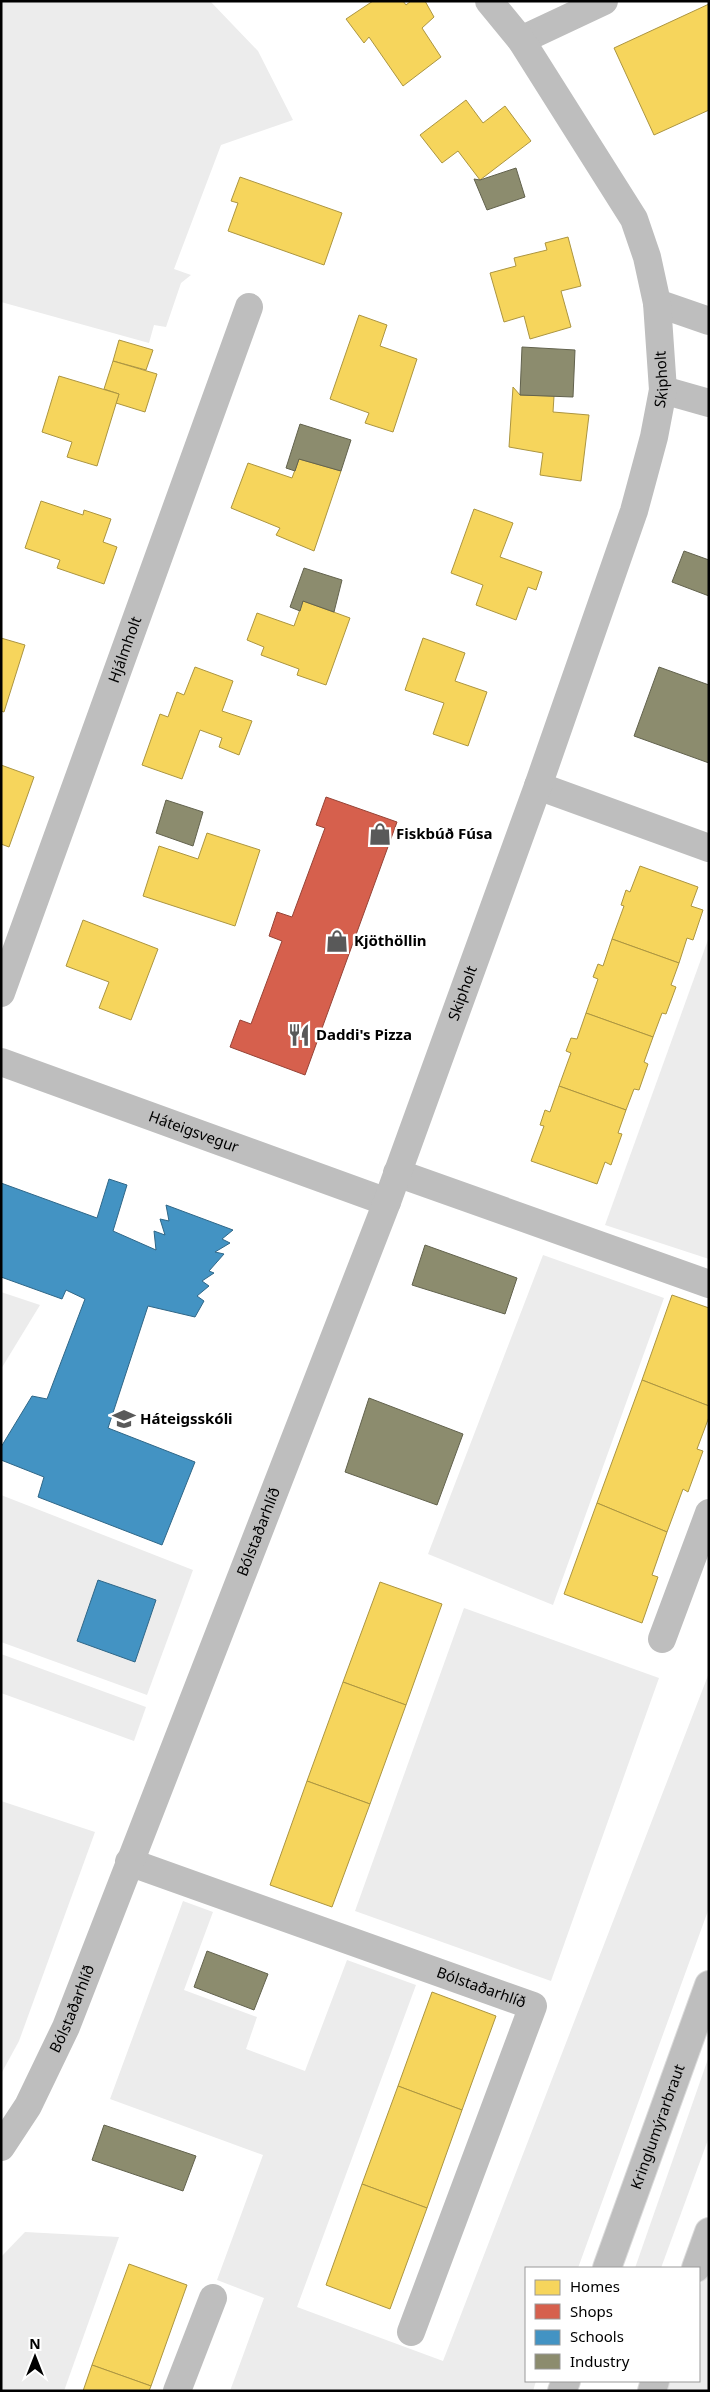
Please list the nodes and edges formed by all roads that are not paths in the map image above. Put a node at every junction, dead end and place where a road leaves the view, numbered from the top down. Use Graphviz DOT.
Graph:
graph roads {
  1 [pos="489,1"];
  2 [pos="604,1"];
  3 [pos="521,40"];
  4 [pos="657,302"];
  5 [pos="249,307"];
  6 [pos="709,321"];
  7 [pos="663,390"];
  8 [pos="709,403"];
  9 [pos="538,786"];
  10 [pos="709,848"];
  11 [pos="1,993"];
  12 [pos="1,1062"];
  13 [pos="397,1173"];
  14 [pos="387,1202"];
  15 [pos="709,1284"];
  16 [pos="709,1513"];
  17 [pos="662,1638"];
  18 [pos="129,1862"];
  19 [pos="709,1985"];
  20 [pos="1,2147"];
  21 [pos="709,2232"];
  22 [pos="607,2267"];
  23 [pos="696,2267"];
  24 [pos="213,2298"];
  25 [pos="412,2332"];
  26 [pos="178,2391"];
  1 -- 3 [label="street, Skipholt"];
  2 -- 3 [label="street"];
  3 -- 4 [label="street, Skipholt"];
  4 -- 6 [label="street"];
  4 -- 7 [label="street, Skipholt"];
  5 -- 11 [label="street, Hjálmholt"];
  7 -- 8 [label="street"];
  7 -- 9 [label="street, Skipholt"];
  9 -- 10 [label="street"];
  9 -- 13 [label="street, Skipholt"];
  12 -- 14 [label="street, Háteigsvegur"];
  13 -- 14 [label="street, Skipholt"];
  13 -- 15 [label="street"];
  14 -- 18 [label="street, Bólstaðarhlíð"];
  16 -- 17 [label="street"];
  18 -- 20 [label="street, Bólstaðarhlíð"];
  18 -- 25 [label="street, Bólstaðarhlíð"];
  19 -- 22 [label="street, Kringlumýrarbraut"];
  21 -- 23 [label="street"];
  24 -- 26 [label="street"];
}
